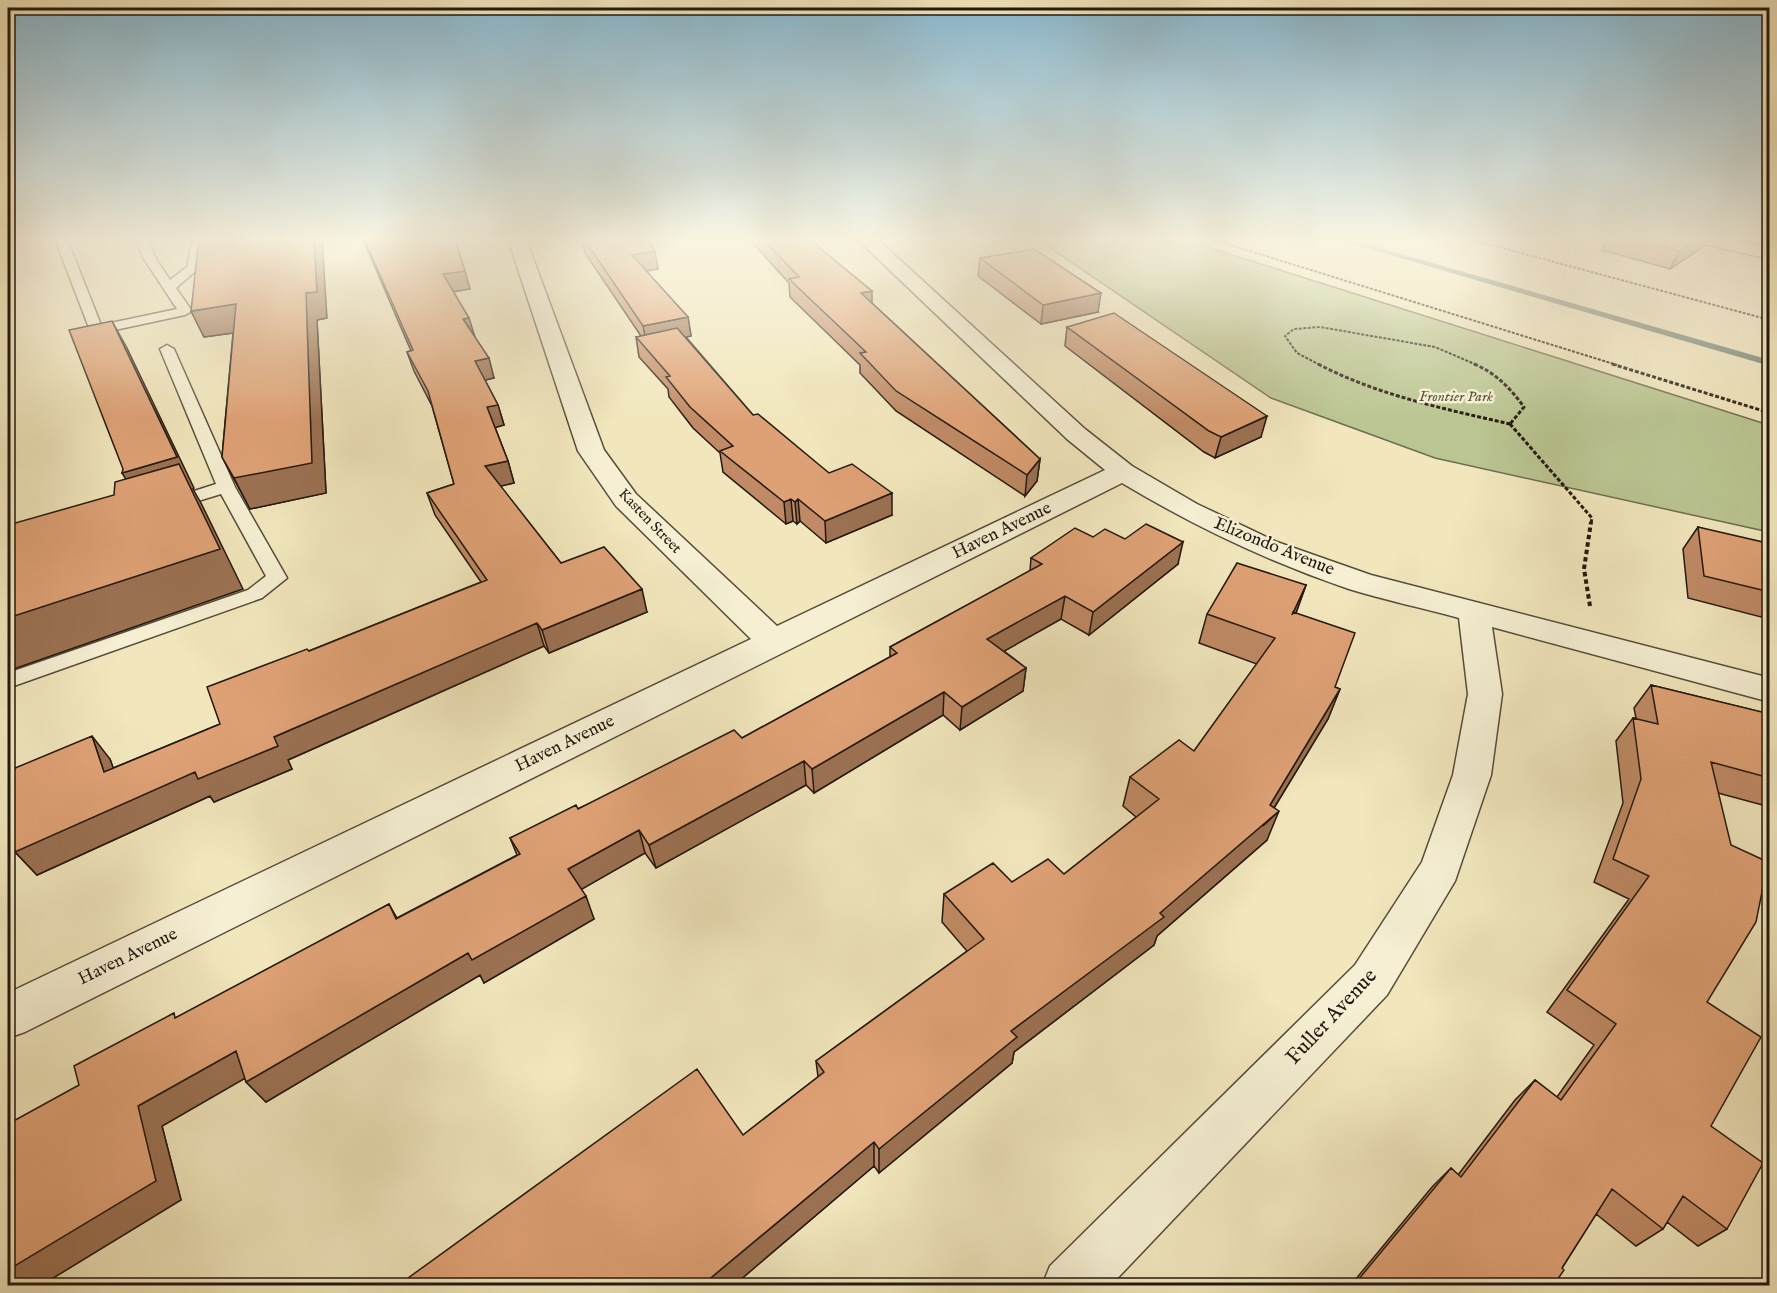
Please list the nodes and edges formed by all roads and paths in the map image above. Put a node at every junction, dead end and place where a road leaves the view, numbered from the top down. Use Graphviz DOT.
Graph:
graph roads {
  1 [pos="84,299"];
  2 [pos="178,299"];
  3 [pos="538,299"];
  4 [pos="931,299"];
  5 [pos="1404,299"];
  6 [pos="1693,299"];
  7 [pos="1770,320"];
  8 [pos="167,349"];
  9 [pos="1770,413"];
  10 [pos="1510,424"];
  11 [pos="1123,472"];
  12 [pos="226,487"];
  13 [pos="160,507"];
  14 [pos="1474,613"];
  15 [pos="774,642"];
  16 [pos="1597,645"];
  17 [pos="8,681"];
  18 [pos="1770,690"];
  19 [pos="8,1016"];
  20 [pos="1070,1286"];
  1 -- 2 [label="lane"];
  3 -- 15 [label="street, Kasten Street"];
  4 -- 11 [label="street, Elizondo Avenue"];
  5 -- 9 [label="path"];
  6 -- 7 [label="path"];
  8 -- 12 [label="lane"];
  10 -- 10 [label="path"];
  10 -- 16 [label="path"];
  11 -- 14 [label="street, Elizondo Avenue"];
  11 -- 15 [label="street, Haven Avenue"];
  12 -- 13 [label="lane"];
  12 -- 17 [label="lane"];
  14 -- 16 [label="street, Elizondo Avenue"];
  14 -- 20 [label="street, Fuller Avenue"];
  15 -- 19 [label="street, Haven Avenue"];
  16 -- 18 [label="street, Elizondo Avenue"];
}
